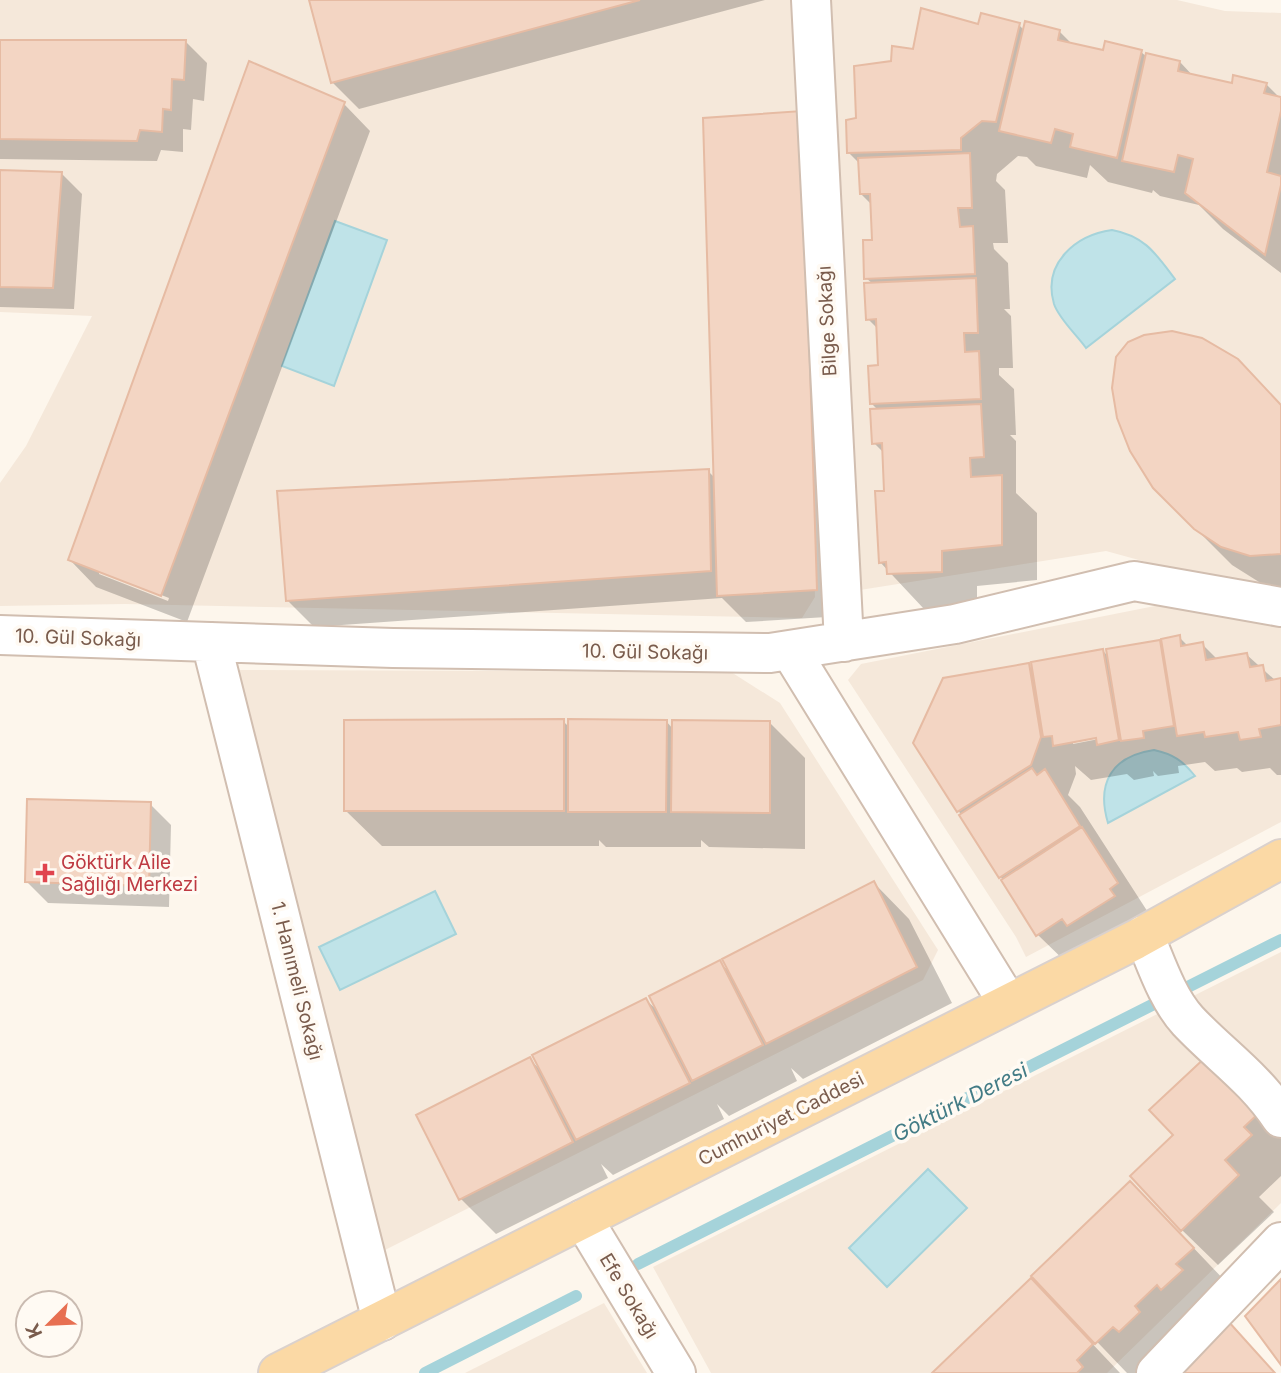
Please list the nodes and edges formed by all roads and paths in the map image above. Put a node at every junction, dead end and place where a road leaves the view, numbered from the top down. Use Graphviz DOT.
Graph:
graph roads {
  1 [pos="811,0"];
  2 [pos="1281,607"];
  3 [pos="0,635"];
  4 [pos="211,642"];
  5 [pos="844,642"];
  6 [pos="790,650"];
  7 [pos="1281,859"];
  8 [pos="1144,935"];
  9 [pos="1008,1003"];
  10 [pos="1281,1118"];
  11 [pos="583,1219"];
  12 [pos="1281,1242"];
  13 [pos="382,1321"];
  14 [pos="278,1373"];
  15 [pos="676,1373"];
  16 [pos="1156,1373"];
  1 -- 5 [label="street, Bilge Sokağı"];
  2 -- 5 [label="street, 10. Gül Sokağı"];
  3 -- 4 [label="street, 10. Gül Sokağı"];
  4 -- 6 [label="street, 10. Gül Sokağı"];
  4 -- 13 [label="street, 1. Hanımeli Sokağı"];
  5 -- 6 [label="street, 10. Gül Sokağı"];
  6 -- 9 [label="street"];
  7 -- 8 [label="main road, Cumhuriyet Caddesi"];
  8 -- 9 [label="main road, Cumhuriyet Caddesi"];
  8 -- 10 [label="street"];
  9 -- 11 [label="main road, Cumhuriyet Caddesi"];
  11 -- 13 [label="main road, Cumhuriyet Caddesi"];
  11 -- 15 [label="street, Efe Sokağı"];
  12 -- 16 [label="street"];
  13 -- 14 [label="main road, Cumhuriyet Caddesi"];
}
